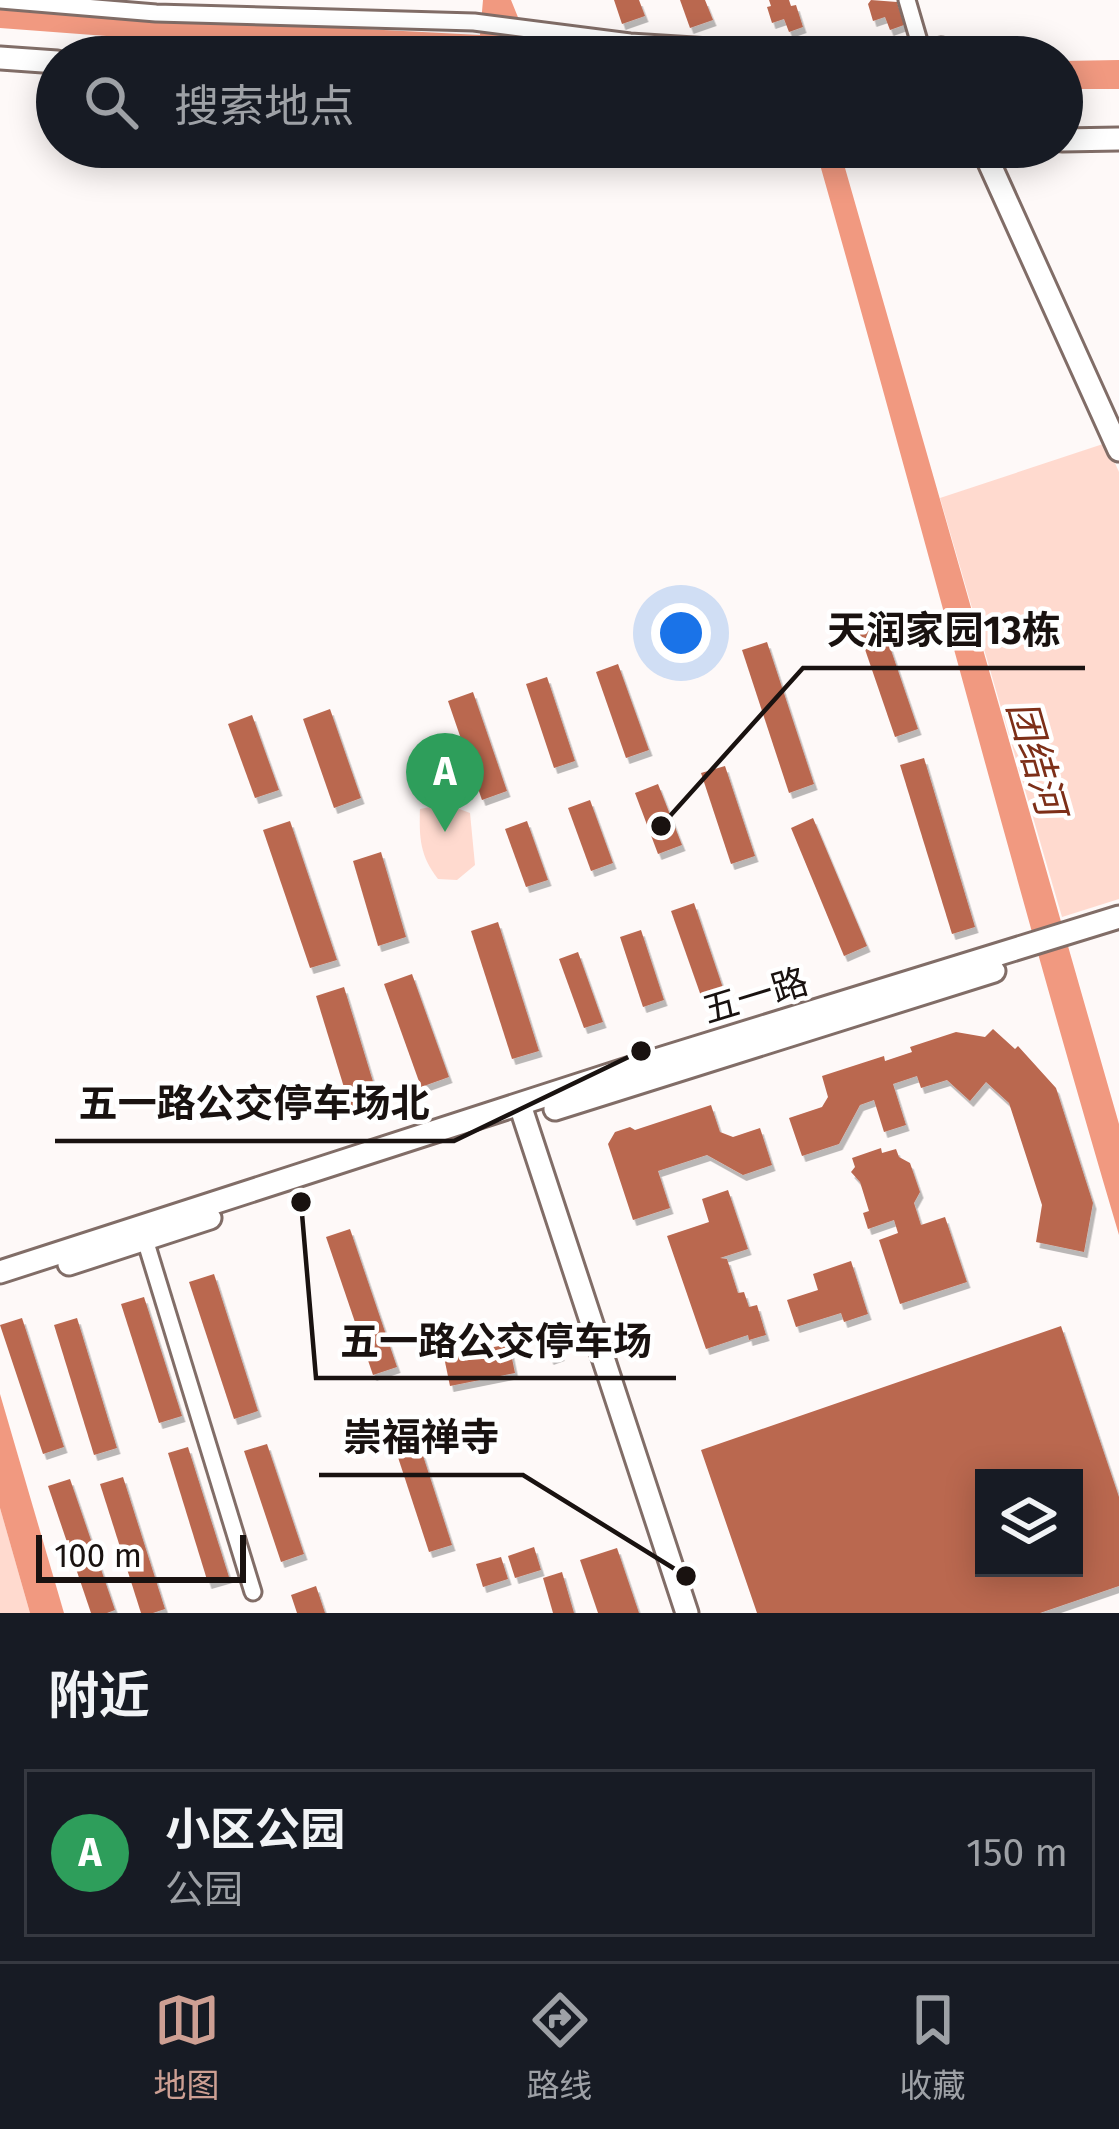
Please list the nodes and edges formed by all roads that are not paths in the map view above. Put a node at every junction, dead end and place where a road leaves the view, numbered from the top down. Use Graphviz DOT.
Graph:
graph roads {
  1 [pos="415,0"];
  2 [pos="907,0"];
  3 [pos="0,1"];
  4 [pos="419,21"];
  5 [pos="588,36"];
  6 [pos="927,36"];
  7 [pos="0,58"];
  8 [pos="36,61"];
  9 [pos="1083,140"];
  10 [pos="1119,140"];
  11 [pos="991,168"];
  12 [pos="1119,450"];
  13 [pos="1119,917"];
  14 [pos="1119,932"];
  15 [pos="1076,938"];
  16 [pos="522,1112"];
  17 [pos="141,1225"];
  18 [pos="0,1272"];
  19 [pos="0,1287"];
  20 [pos="253,1592"];
  21 [pos="687,1613"];
  1 -- 4 [label="street"];
  2 -- 6 [label="street"];
  3 -- 4 [label="street"];
  4 -- 5 [label="street"];
  7 -- 8 [label="main road"];
  9 -- 10 [label="main road"];
  11 -- 12 [label="main road"];
  13 -- 15 [label="main road, 五一路"];
  14 -- 15 [label="main road, 五一路"];
  15 -- 16 [label="main road, 五一路"];
  16 -- 17 [label="main road, 五一路"];
  16 -- 19 [label="main road, 五一路"];
  16 -- 21 [label="main road"];
  17 -- 18 [label="main road, 五一路"];
  17 -- 20 [label="street"];
}
